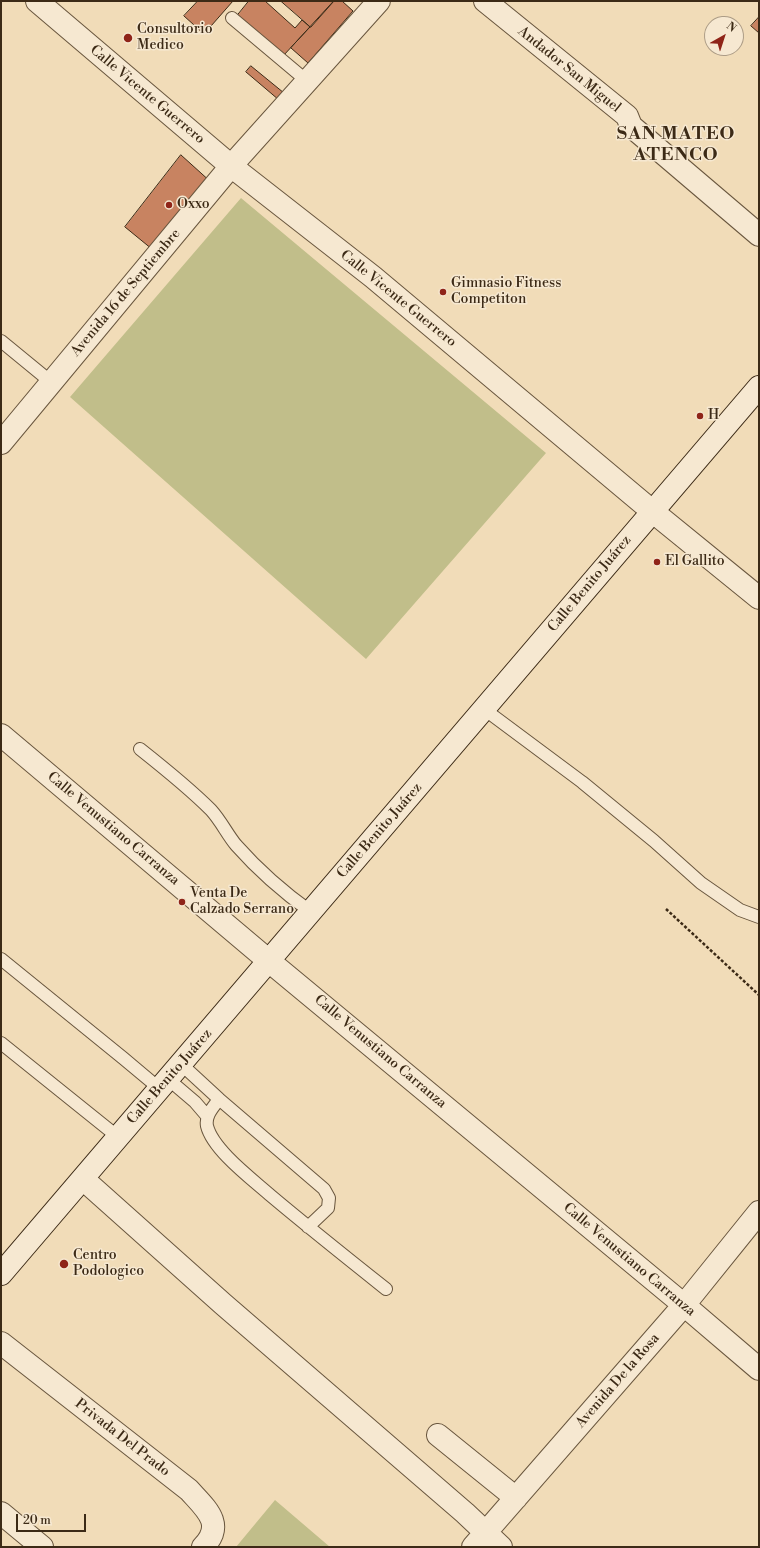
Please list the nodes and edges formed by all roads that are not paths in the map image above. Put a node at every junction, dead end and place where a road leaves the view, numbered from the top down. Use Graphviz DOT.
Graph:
graph roads {
  1 [pos="37,1"];
  2 [pos="379,1"];
  3 [pos="485,1"];
  4 [pos="232,18"];
  5 [pos="307,81"];
  6 [pos="231,166"];
  7 [pos="759,235"];
  8 [pos="1,341"];
  9 [pos="51,382"];
  10 [pos="759,387"];
  11 [pos="1,443"];
  12 [pos="652,511"];
  13 [pos="759,598"];
  14 [pos="484,709"];
  15 [pos="1,735"];
  16 [pos="140,748"];
  17 [pos="311,912"];
  18 [pos="759,917"];
  19 [pos="1,959"];
  20 [pos="269,961"];
  21 [pos="1,1043"];
  22 [pos="170,1077"];
  23 [pos="219,1099"];
  24 [pos="207,1116"];
  25 [pos="118,1137"];
  26 [pos="82,1179"];
  27 [pos="759,1212"];
  28 [pos="308,1227"];
  29 [pos="1,1274"];
  30 [pos="386,1289"];
  31 [pos="684,1305"];
  32 [pos="1,1343"];
  33 [pos="759,1369"];
  34 [pos="438,1435"];
  35 [pos="516,1498"];
  36 [pos="1,1513"];
  37 [pos="479,1539"];
  38 [pos="42,1547"];
  39 [pos="203,1547"];
  40 [pos="501,1547"];
  1 -- 6 [label="street, Calle Vicente Guerrero"];
  2 -- 5 [label="street, Avenida 16 de Septiembre"];
  3 -- 7 [label="street, Andador San Miguel"];
  4 -- 5 [label="lane"];
  5 -- 6 [label="street, Avenida 16 de Septiembre"];
  6 -- 9 [label="street, Avenida 16 de Septiembre"];
  6 -- 12 [label="street, Calle Vicente Guerrero"];
  8 -- 9 [label="lane"];
  9 -- 11 [label="street, Avenida 16 de Septiembre"];
  10 -- 12 [label="street, Calle Benito Juárez"];
  12 -- 13 [label="street, Calle Vicente Guerrero"];
  12 -- 14 [label="street, Calle Benito Juárez"];
  14 -- 17 [label="street, Calle Benito Juárez"];
  14 -- 18 [label="lane"];
  15 -- 20 [label="street, Calle Venustiano Carranza"];
  16 -- 17 [label="lane"];
  17 -- 20 [label="street, Calle Benito Juárez"];
  19 -- 22 [label="lane"];
  20 -- 22 [label="street, Calle Benito Juárez"];
  20 -- 31 [label="street, Calle Venustiano Carranza"];
  21 -- 25 [label="lane"];
  22 -- 23 [label="lane"];
  22 -- 24 [label="lane"];
  22 -- 25 [label="street, Calle Benito Juárez"];
  23 -- 24 [label="lane"];
  23 -- 28 [label="lane"];
  24 -- 28 [label="lane"];
  25 -- 26 [label="street, Calle Benito Juárez"];
  26 -- 29 [label="street, Calle Benito Juárez"];
  26 -- 37 [label="street"];
  27 -- 31 [label="street, Avenida De la Rosa"];
  28 -- 30 [label="lane"];
  31 -- 33 [label="street, Calle Venustiano Carranza"];
  31 -- 35 [label="street, Avenida De la Rosa"];
  32 -- 39 [label="street, Privada Del Prado"];
  34 -- 35 [label="street"];
  35 -- 37 [label="street, Avenida De la Rosa"];
  36 -- 38 [label="street"];
  37 -- 40 [label="street"];
}
